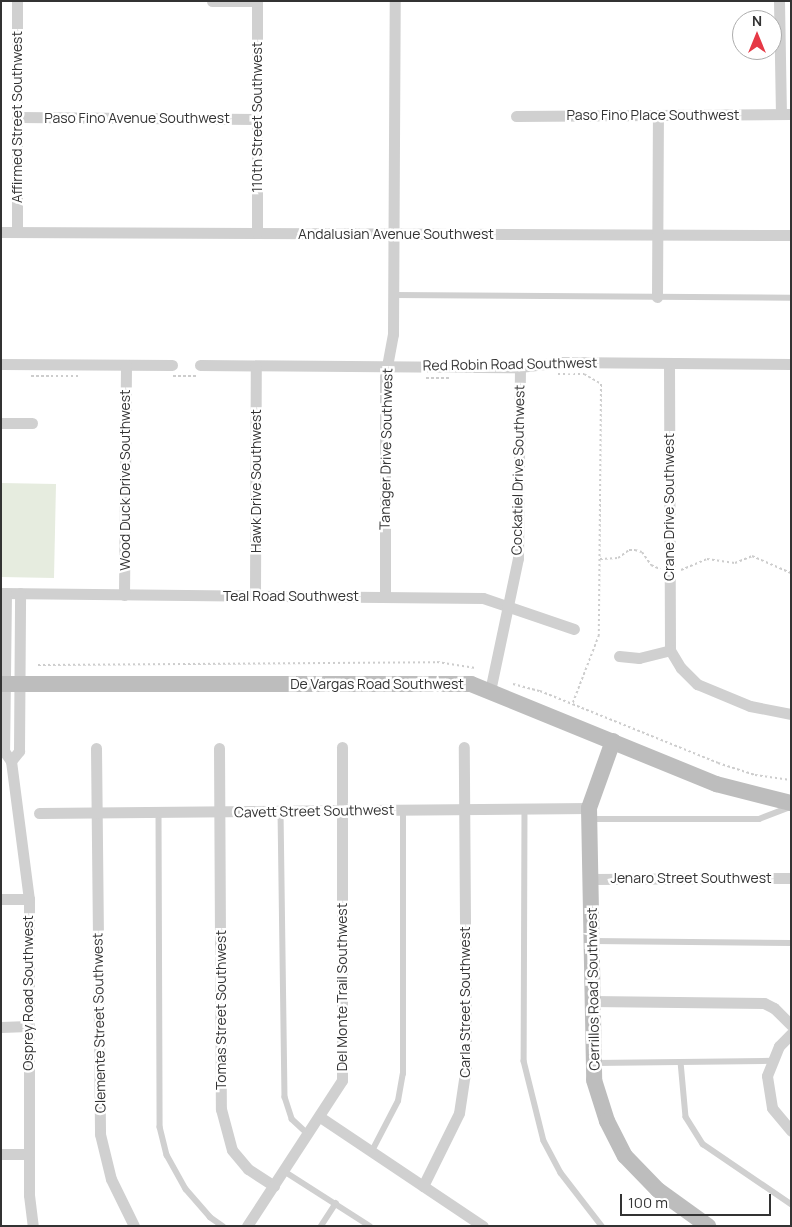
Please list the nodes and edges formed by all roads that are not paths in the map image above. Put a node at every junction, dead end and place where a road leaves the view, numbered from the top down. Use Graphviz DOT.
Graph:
graph roads {
  1 [pos="16,1"];
  2 [pos="212,1"];
  3 [pos="258,1"];
  4 [pos="394,1"];
  5 [pos="779,1"];
  6 [pos="786,114"];
  7 [pos="658,115"];
  8 [pos="516,116"];
  9 [pos="17,117"];
  10 [pos="257,119"];
  11 [pos="1,232"];
  12 [pos="17,232"];
  13 [pos="257,233"];
  14 [pos="394,235"];
  15 [pos="791,235"];
  16 [pos="657,236"];
  17 [pos="394,295"];
  18 [pos="657,297"];
  19 [pos="791,298"];
  20 [pos="669,363"];
  21 [pos="1,364"];
  22 [pos="791,364"];
  23 [pos="126,365"];
  24 [pos="172,365"];
  25 [pos="256,366"];
  26 [pos="386,366"];
  27 [pos="520,367"];
  28 [pos="202,370"];
  29 [pos="1,423"];
  30 [pos="32,424"];
  31 [pos="4,593"];
  32 [pos="20,593"];
  33 [pos="124,595"];
  34 [pos="255,596"];
  35 [pos="385,597"];
  36 [pos="509,605"];
  37 [pos="574,629"];
  38 [pos="670,650"];
  39 [pos="619,656"];
  40 [pos="9,684"];
  41 [pos="490,691"];
  42 [pos="791,714"];
  43 [pos="613,741"];
  44 [pos="342,747"];
  45 [pos="464,747"];
  46 [pos="96,748"];
  47 [pos="219,748"];
  48 [pos="8,768"];
  49 [pos="791,803"];
  50 [pos="791,807"];
  51 [pos="465,809"];
  52 [pos="525,809"];
  53 [pos="343,810"];
  54 [pos="403,810"];
  55 [pos="281,811"];
  56 [pos="159,812"];
  57 [pos="221,812"];
  58 [pos="39,813"];
  59 [pos="97,813"];
  60 [pos="589,814"];
  61 [pos="791,878"];
  62 [pos="591,879"];
  63 [pos="1,899"];
  64 [pos="28,899"];
  65 [pos="592,941"];
  66 [pos="791,943"];
  67 [pos="591,1002"];
  68 [pos="791,1025"];
  69 [pos="28,1026"];
  70 [pos="1,1027"];
  71 [pos="791,1034"];
  72 [pos="771,1061"];
  73 [pos="593,1062"];
  74 [pos="681,1062"];
  75 [pos="320,1117"];
  76 [pos="791,1131"];
  77 [pos="308,1134"];
  78 [pos="372,1151"];
  79 [pos="1,1154"];
  80 [pos="29,1154"];
  81 [pos="284,1171"];
  82 [pos="274,1186"];
  83 [pos="423,1186"];
  84 [pos="336,1203"];
  85 [pos="791,1204"];
  86 [pos="699,1223"];
  87 [pos="32,1226"];
  88 [pos="134,1226"];
  89 [pos="223,1226"];
  90 [pos="247,1226"];
  91 [pos="321,1226"];
  92 [pos="370,1226"];
  93 [pos="483,1226"];
  94 [pos="602,1226"];
  1 -- 9 [label="street, Affirmed Street Southwest"];
  2 -- 3 [label="street"];
  3 -- 10 [label="street, 110th Street Southwest"];
  4 -- 14 [label="street, Tanager Drive Southwest"];
  5 -- 6 [label="street"];
  6 -- 7 [label="street, Paso Fino Place Southwest"];
  7 -- 8 [label="street, Paso Fino Place Southwest"];
  7 -- 16 [label="street"];
  9 -- 10 [label="street, Paso Fino Avenue Southwest"];
  9 -- 12 [label="street, Affirmed Street Southwest"];
  10 -- 13 [label="street, 110th Street Southwest"];
  11 -- 12 [label="street, Andalusian Avenue Southwest"];
  12 -- 13 [label="street, Andalusian Avenue Southwest"];
  13 -- 14 [label="street, Andalusian Avenue Southwest"];
  14 -- 16 [label="street, Andalusian Avenue Southwest"];
  14 -- 17 [label="street, Tanager Drive Southwest"];
  15 -- 16 [label="street, Andalusian Avenue Southwest"];
  16 -- 18 [label="street"];
  17 -- 18 [label="lane"];
  17 -- 26 [label="street, Tanager Drive Southwest"];
  18 -- 19 [label="lane"];
  20 -- 22 [label="street, Red Robin Road Southwest"];
  20 -- 27 [label="street, Red Robin Road Southwest"];
  20 -- 38 [label="street, Crane Drive Southwest"];
  21 -- 23 [label="street"];
  23 -- 24 [label="street"];
  23 -- 33 [label="street, Wood Duck Drive Southwest"];
  25 -- 26 [label="street, Red Robin Road Southwest"];
  25 -- 28 [label="street, Red Robin Road Southwest"];
  25 -- 34 [label="street, Hawk Drive Southwest"];
  26 -- 27 [label="street, Red Robin Road Southwest"];
  26 -- 35 [label="street, Tanager Drive Southwest"];
  27 -- 36 [label="street, Cockatiel Drive Southwest"];
  29 -- 30 [label="street"];
  31 -- 32 [label="street, Teal Road Southwest"];
  31 -- 40 [label="street, Osprey Road Southwest"];
  32 -- 33 [label="street, Teal Road Southwest"];
  32 -- 40 [label="street, Osprey Road Southwest"];
  33 -- 34 [label="street, Teal Road Southwest"];
  34 -- 35 [label="street, Teal Road Southwest"];
  35 -- 36 [label="street, Teal Road Southwest"];
  36 -- 37 [label="street, Teal Road Southwest"];
  36 -- 41 [label="street, Cockatiel Drive Southwest"];
  38 -- 39 [label="street"];
  38 -- 42 [label="street"];
  40 -- 41 [label="street, De Vargas Road Southwest"];
  40 -- 48 [label="street, Osprey Road Southwest"];
  41 -- 43 [label="street, De Vargas Road Southwest"];
  43 -- 49 [label="street, De Vargas Road Southwest"];
  43 -- 60 [label="street, Cerrillos Road Southwest"];
  44 -- 53 [label="street, Del Monte Trail Southwest"];
  45 -- 51 [label="street, Carla Street Southwest"];
  46 -- 59 [label="street, Clemente Street Southwest"];
  47 -- 57 [label="street, Tomas Street Southwest"];
  48 -- 64 [label="street, Osprey Road Southwest"];
  50 -- 60 [label="lane"];
  51 -- 52 [label="street, Cavett Street Southwest"];
  51 -- 54 [label="street, Cavett Street Southwest"];
  51 -- 83 [label="street, Carla Street Southwest"];
  52 -- 60 [label="street, Cavett Street Southwest"];
  52 -- 94 [label="lane"];
  53 -- 54 [label="street, Cavett Street Southwest"];
  53 -- 55 [label="street, Cavett Street Southwest"];
  53 -- 75 [label="street, Del Monte Trail Southwest"];
  54 -- 78 [label="lane"];
  55 -- 57 [label="street, Cavett Street Southwest"];
  55 -- 77 [label="lane"];
  56 -- 57 [label="street, Cavett Street Southwest"];
  56 -- 59 [label="street, Cavett Street Southwest"];
  56 -- 89 [label="lane"];
  57 -- 82 [label="street, Tomas Street Southwest"];
  58 -- 59 [label="street, Cavett Street Southwest"];
  59 -- 88 [label="street, Clemente Street Southwest"];
  60 -- 62 [label="street, Cerrillos Road Southwest"];
  61 -- 62 [label="street, Jenaro Street Southwest"];
  62 -- 65 [label="street, Cerrillos Road Southwest"];
  63 -- 64 [label="street"];
  64 -- 69 [label="street, Osprey Road Southwest"];
  65 -- 66 [label="lane"];
  65 -- 67 [label="street, Cerrillos Road Southwest"];
  67 -- 68 [label="street"];
  67 -- 73 [label="street, Cerrillos Road Southwest"];
  69 -- 70 [label="street"];
  69 -- 80 [label="street, Osprey Road Southwest"];
  71 -- 72 [label="street"];
  72 -- 74 [label="lane"];
  72 -- 76 [label="street"];
  73 -- 74 [label="lane"];
  73 -- 86 [label="street, Cerrillos Road Southwest"];
  74 -- 85 [label="lane"];
  75 -- 77 [label="street, Del Monte Trail Southwest"];
  75 -- 78 [label="street"];
  77 -- 81 [label="street, Del Monte Trail Southwest"];
  78 -- 83 [label="street"];
  79 -- 80 [label="street"];
  80 -- 87 [label="street, Osprey Road Southwest"];
  81 -- 82 [label="street, Del Monte Trail Southwest"];
  81 -- 84 [label="lane"];
  82 -- 90 [label="street, Del Monte Trail Southwest"];
  83 -- 93 [label="street"];
  84 -- 91 [label="lane"];
  84 -- 92 [label="lane"];
}
